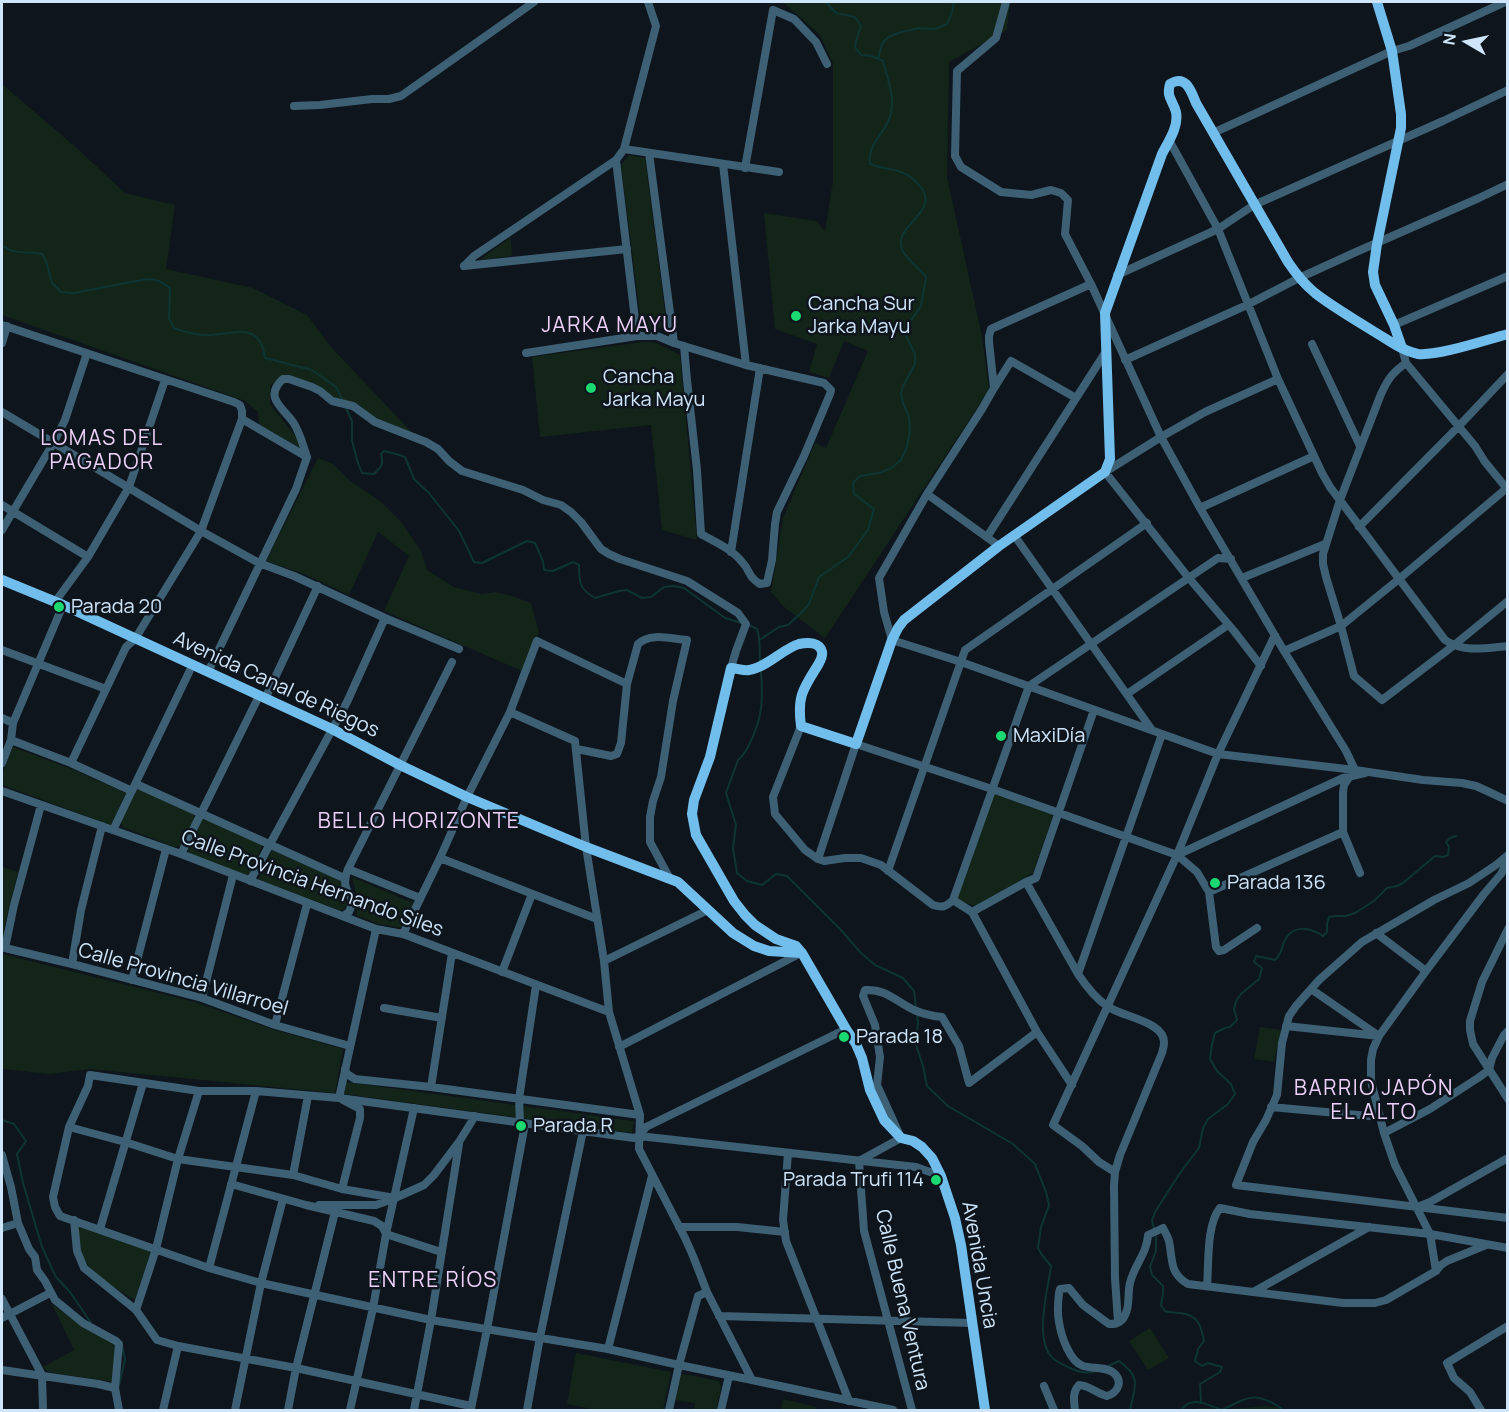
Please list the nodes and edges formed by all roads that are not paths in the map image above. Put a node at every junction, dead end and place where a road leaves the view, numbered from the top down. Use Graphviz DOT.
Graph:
graph roads {
  1 [pos="534,2"];
  2 [pos="648,2"];
  3 [pos="1006,2"];
  4 [pos="1377,2"];
  5 [pos="1505,2"];
  6 [pos="1392,51"];
  7 [pos="826,64"];
  8 [pos="1508,90"];
  9 [pos="294,106"];
  10 [pos="1213,133"];
  11 [pos="1169,140"];
  12 [pos="1399,140"];
  13 [pos="624,149"];
  14 [pos="649,153"];
  15 [pos="616,160"];
  16 [pos="723,164"];
  17 [pos="745,168"];
  18 [pos="779,172"];
  19 [pos="1508,184"];
  20 [pos="1254,205"];
  21 [pos="1218,230"];
  22 [pos="1377,244"];
  23 [pos="627,249"];
  24 [pos="1117,275"];
  25 [pos="1508,276"];
  26 [pos="1299,278"];
  27 [pos="1091,284"];
  28 [pos="1247,305"];
  29 [pos="1105,313"];
  30 [pos="1394,325"];
  31 [pos="4,326"];
  32 [pos="1508,334"];
  33 [pos="637,336"];
  34 [pos="2,343"];
  35 [pos="674,343"];
  36 [pos="1312,344"];
  37 [pos="684,346"];
  38 [pos="1402,348"];
  39 [pos="87,353"];
  40 [pos="526,353"];
  41 [pos="1105,353"];
  42 [pos="1125,360"];
  43 [pos="1406,363"];
  44 [pos="746,365"];
  45 [pos="760,368"];
  46 [pos="1508,374"];
  47 [pos="1278,379"];
  48 [pos="165,380"];
  49 [pos="994,388"];
  50 [pos="1076,398"];
  51 [pos="2,412"];
  52 [pos="242,419"];
  53 [pos="1458,427"];
  54 [pos="1161,437"];
  55 [pos="54,442"];
  56 [pos="1360,446"];
  57 [pos="1314,456"];
  58 [pos="307,457"];
  59 [pos="1105,472"];
  60 [pos="129,487"];
  61 [pos="1507,489"];
  62 [pos="927,494"];
  63 [pos="1340,500"];
  64 [pos="2,505"];
  65 [pos="1200,508"];
  66 [pos="13,511"];
  67 [pos="1147,523"];
  68 [pos="1359,527"];
  69 [pos="2,530"];
  70 [pos="201,531"];
  71 [pos="1014,535"];
  72 [pos="987,537"];
  73 [pos="1325,544"];
  74 [pos="999,546"];
  75 [pos="731,552"];
  76 [pos="88,557"];
  77 [pos="1231,559"];
  78 [pos="259,563"];
  79 [pos="1188,577"];
  80 [pos="1242,578"];
  81 [pos="1400,579"];
  82 [pos="2,580"];
  83 [pos="318,586"];
  84 [pos="1052,588"];
  85 [pos="1508,601"];
  86 [pos="59,603"];
  87 [pos="385,618"];
  88 [pos="1228,625"];
  89 [pos="1341,626"];
  90 [pos="1275,635"];
  91 [pos="135,639"];
  92 [pos="892,640"];
  93 [pos="1091,643"];
  94 [pos="1454,646"];
  95 [pos="1508,646"];
  96 [pos="459,649"];
  97 [pos="2,650"];
  98 [pos="1284,651"];
  99 [pos="452,662"];
  100 [pos="961,662"];
  101 [pos="38,664"];
  102 [pos="193,664"];
  103 [pos="1261,666"];
  104 [pos="731,668"];
  105 [pos="208,672"];
  106 [pos="627,684"];
  107 [pos="1029,686"];
  108 [pos="106,689"];
  109 [pos="1127,694"];
  110 [pos="262,698"];
  111 [pos="1094,710"];
  112 [pos="510,712"];
  113 [pos="2,718"];
  114 [pos="13,723"];
  115 [pos="801,726"];
  116 [pos="332,729"];
  117 [pos="1152,730"];
  118 [pos="1162,734"];
  119 [pos="11,740"];
  120 [pos="856,744"];
  121 [pos="577,748"];
  122 [pos="1218,754"];
  123 [pos="2,763"];
  124 [pos="71,763"];
  125 [pos="400,765"];
  126 [pos="924,767"];
  127 [pos="1352,773"];
  128 [pos="134,787"];
  129 [pos="992,789"];
  130 [pos="2,791"];
  131 [pos="467,797"];
  132 [pos="1508,801"];
  133 [pos="41,805"];
  134 [pos="1059,812"];
  135 [pos="201,813"];
  136 [pos="102,826"];
  137 [pos="114,830"];
  138 [pos="1343,832"];
  139 [pos="1125,838"];
  140 [pos="270,844"];
  141 [pos="586,846"];
  142 [pos="166,849"];
  143 [pos="181,854"];
  144 [pos="1177,855"];
  145 [pos="1508,855"];
  146 [pos="440,858"];
  147 [pos="818,859"];
  148 [pos="1508,861"];
  149 [pos="348,869"];
  150 [pos="888,871"];
  151 [pos="1360,873"];
  152 [pos="233,875"];
  153 [pos="344,878"];
  154 [pos="669,878"];
  155 [pos="250,881"];
  156 [pos="1026,882"];
  157 [pos="1209,892"];
  158 [pos="532,894"];
  159 [pos="420,898"];
  160 [pos="953,900"];
  161 [pos="307,904"];
  162 [pos="708,910"];
  163 [pos="972,912"];
  164 [pos="343,916"];
  165 [pos="597,919"];
  166 [pos="1257,928"];
  167 [pos="376,929"];
  168 [pos="1508,929"];
  169 [pos="1376,933"];
  170 [pos="403,934"];
  171 [pos="802,952"];
  172 [pos="452,953"];
  173 [pos="603,961"];
  174 [pos="72,964"];
  175 [pos="1426,971"];
  176 [pos="502,972"];
  177 [pos="1078,974"];
  178 [pos="132,980"];
  179 [pos="536,985"];
  180 [pos="1311,989"];
  181 [pos="202,998"];
  182 [pos="1108,1007"];
  183 [pos="384,1008"];
  184 [pos="609,1012"];
  185 [pos="442,1018"];
  186 [pos="275,1025"];
  187 [pos="1286,1026"];
  188 [pos="846,1029"];
  189 [pos="1508,1031"];
  190 [pos="1038,1032"];
  191 [pos="1379,1036"];
  192 [pos="350,1046"];
  193 [pos="620,1047"];
  194 [pos="345,1070"];
  195 [pos="1489,1070"];
  196 [pos="142,1083"];
  197 [pos="1072,1085"];
  198 [pos="431,1087"];
  199 [pos="199,1091"];
  200 [pos="256,1091"];
  201 [pos="308,1096"];
  202 [pos="339,1098"];
  203 [pos="519,1099"];
  204 [pos="1508,1099"];
  205 [pos="1271,1107"];
  206 [pos="414,1108"];
  207 [pos="640,1115"];
  208 [pos="475,1116"];
  209 [pos="1380,1116"];
  210 [pos="522,1123"];
  211 [pos="69,1127"];
  212 [pos="583,1131"];
  213 [pos="1384,1133"];
  214 [pos="637,1137"];
  215 [pos="902,1138"];
  216 [pos="125,1142"];
  217 [pos="459,1142"];
  218 [pos="788,1153"];
  219 [pos="2,1155"];
  220 [pos="1508,1158"];
  221 [pos="178,1159"];
  222 [pos="859,1161"];
  223 [pos="236,1166"];
  224 [pos="1115,1172"];
  225 [pos="293,1175"];
  226 [pos="652,1176"];
  227 [pos="940,1176"];
  228 [pos="231,1184"];
  229 [pos="342,1189"];
  230 [pos="395,1198"];
  231 [pos="283,1199"];
  232 [pos="306,1205"];
  233 [pos="1418,1207"];
  234 [pos="335,1212"];
  235 [pos="1508,1218"];
  236 [pos="74,1220"];
  237 [pos="18,1223"];
  238 [pos="679,1227"];
  239 [pos="1370,1227"];
  240 [pos="2,1228"];
  241 [pos="100,1229"];
  242 [pos="785,1232"];
  243 [pos="386,1234"];
  244 [pos="1430,1234"];
  245 [pos="1486,1245"];
  246 [pos="1508,1248"];
  247 [pos="156,1249"];
  248 [pos="441,1252"];
  249 [pos="209,1268"];
  250 [pos="1436,1271"];
  251 [pos="261,1283"];
  252 [pos="1207,1286"];
  253 [pos="1255,1291"];
  254 [pos="707,1292"];
  255 [pos="50,1293"];
  256 [pos="315,1295"];
  257 [pos="2,1299"];
  258 [pos="373,1308"];
  259 [pos="136,1310"];
  260 [pos="11,1314"];
  261 [pos="719,1316"];
  262 [pos="2,1318"];
  263 [pos="816,1318"];
  264 [pos="431,1320"];
  265 [pos="888,1320"];
  266 [pos="1118,1322"];
  267 [pos="972,1323"];
  268 [pos="1508,1326"];
  269 [pos="488,1329"];
  270 [pos="540,1337"];
  271 [pos="178,1346"];
  272 [pos="608,1348"];
  273 [pos="244,1358"];
  274 [pos="679,1365"];
  275 [pos="296,1368"];
  276 [pos="2,1370"];
  277 [pos="42,1375"];
  278 [pos="729,1376"];
  279 [pos="752,1380"];
  280 [pos="357,1382"];
  281 [pos="1044,1386"];
  282 [pos="116,1388"];
  283 [pos="417,1394"];
  284 [pos="849,1401"];
  285 [pos="471,1408"];
  286 [pos="43,1410"];
  287 [pos="119,1410"];
  288 [pos="164,1410"];
  289 [pos="234,1410"];
  290 [pos="288,1410"];
  291 [pos="350,1410"];
  292 [pos="414,1410"];
  293 [pos="527,1410"];
  294 [pos="669,1410"];
  295 [pos="721,1410"];
  296 [pos="893,1410"];
  297 [pos="912,1410"];
  298 [pos="984,1410"];
  299 [pos="1054,1410"];
  300 [pos="1075,1410"];
  301 [pos="1481,1410"];
  1 -- 9 [label="street"];
  2 -- 13 [label="street"];
  3 -- 27 [label="street"];
  4 -- 6 [label="street"];
  5 -- 6 [label="street"];
  6 -- 10 [label="street"];
  6 -- 12 [label="street"];
  7 -- 17 [label="street"];
  8 -- 12 [label="street"];
  10 -- 11 [label="street"];
  10 -- 20 [label="street"];
  11 -- 21 [label="street"];
  11 -- 24 [label="street"];
  12 -- 20 [label="street"];
  12 -- 22 [label="street"];
  13 -- 14 [label="street"];
  13 -- 15 [label="street"];
  14 -- 16 [label="street"];
  14 -- 35 [label="street"];
  15 -- 23 [label="street"];
  15 -- 23 [label="street"];
  16 -- 17 [label="street"];
  16 -- 44 [label="street"];
  17 -- 18 [label="street"];
  19 -- 22 [label="street"];
  20 -- 21 [label="street"];
  20 -- 26 [label="street"];
  21 -- 24 [label="street"];
  21 -- 28 [label="street"];
  22 -- 26 [label="street"];
  22 -- 30 [label="street"];
  23 -- 33 [label="street"];
  24 -- 29 [label="street"];
  25 -- 30 [label="street"];
  26 -- 28 [label="street"];
  26 -- 38 [label="street"];
  27 -- 29 [label="street"];
  27 -- 49 [label="street"];
  28 -- 42 [label="street"];
  28 -- 47 [label="street"];
  29 -- 41 [label="street"];
  29 -- 42 [label="street"];
  30 -- 38 [label="street"];
  31 -- 34 [label="street"];
  31 -- 39 [label="street"];
  32 -- 38 [label="street"];
  33 -- 35 [label="street"];
  33 -- 40 [label="street"];
  35 -- 37 [label="street"];
  36 -- 56 [label="street"];
  37 -- 44 [label="street"];
  37 -- 75 [label="street"];
  38 -- 43 [label="street"];
  39 -- 48 [label="street"];
  39 -- 55 [label="street"];
  41 -- 50 [label="street"];
  41 -- 59 [label="street"];
  42 -- 54 [label="street"];
  43 -- 53 [label="street"];
  43 -- 56 [label="street"];
  44 -- 45 [label="street"];
  45 -- 75 [label="street"];
  45 -- 75 [label="street"];
  46 -- 53 [label="street"];
  47 -- 54 [label="street"];
  47 -- 57 [label="street"];
  48 -- 52 [label="street"];
  48 -- 60 [label="street"];
  49 -- 50 [label="street"];
  49 -- 62 [label="street"];
  50 -- 72 [label="street"];
  51 -- 55 [label="street"];
  52 -- 58 [label="street"];
  52 -- 70 [label="street"];
  53 -- 61 [label="street"];
  53 -- 68 [label="street"];
  54 -- 59 [label="street"];
  54 -- 65 [label="street"];
  55 -- 60 [label="street"];
  55 -- 66 [label="street"];
  56 -- 63 [label="street"];
  57 -- 63 [label="street"];
  57 -- 65 [label="street"];
  58 -- 78 [label="street"];
  58 -- 104 [label="street"];
  59 -- 67 [label="street"];
  59 -- 71 [label="street"];
  60 -- 70 [label="street"];
  60 -- 76 [label="street"];
  61 -- 81 [label="street"];
  62 -- 72 [label="street"];
  62 -- 92 [label="street"];
  63 -- 68 [label="street"];
  63 -- 73 [label="street"];
  64 -- 66 [label="street"];
  65 -- 77 [label="street"];
  66 -- 69 [label="street"];
  66 -- 76 [label="street"];
  67 -- 79 [label="street"];
  67 -- 84 [label="street"];
  68 -- 81 [label="street"];
  70 -- 78 [label="street"];
  70 -- 91 [label="street"];
  71 -- 74 [label="street"];
  71 -- 84 [label="street"];
  72 -- 74 [label="street"];
  73 -- 80 [label="street"];
  73 -- 89 [label="street"];
  74 -- 92 [label="street"];
  76 -- 86 [label="street"];
  77 -- 79 [label="street"];
  77 -- 80 [label="street"];
  78 -- 83 [label="street"];
  78 -- 105 [label="street"];
  79 -- 88 [label="street"];
  79 -- 93 [label="street"];
  80 -- 90 [label="street"];
  81 -- 89 [label="street"];
  81 -- 94 [label="street"];
  82 -- 86 [label="street, Avenida Canal de Riegos"];
  83 -- 87 [label="street"];
  83 -- 110 [label="street"];
  84 -- 93 [label="street"];
  84 -- 100 [label="street"];
  85 -- 94 [label="street"];
  86 -- 91 [label="street, Avenida Canal de Riegos"];
  86 -- 101 [label="street"];
  87 -- 96 [label="street"];
  87 -- 116 [label="street"];
  88 -- 103 [label="street"];
  88 -- 109 [label="street"];
  89 -- 94 [label="street"];
  89 -- 98 [label="street"];
  90 -- 98 [label="street"];
  90 -- 103 [label="street"];
  91 -- 102 [label="street, Avenida Canal de Riegos"];
  91 -- 108 [label="street"];
  92 -- 100 [label="street"];
  92 -- 120 [label="street"];
  93 -- 107 [label="street"];
  93 -- 109 [label="street"];
  94 -- 95 [label="street"];
  97 -- 101 [label="street"];
  98 -- 127 [label="street"];
  99 -- 125 [label="street"];
  100 -- 107 [label="street"];
  100 -- 126 [label="street"];
  101 -- 108 [label="street"];
  101 -- 114 [label="street"];
  102 -- 105 [label="street, Avenida Canal de Riegos"];
  102 -- 128 [label="street"];
  103 -- 122 [label="street"];
  104 -- 115 [label="street"];
  104 -- 171 [label="street"];
  105 -- 110 [label="street, Avenida Canal de Riegos"];
  106 -- 112 [label="street"];
  106 -- 121 [label="street"];
  106 -- 154 [label="street"];
  107 -- 111 [label="street"];
  107 -- 129 [label="street"];
  108 -- 124 [label="street"];
  109 -- 117 [label="street"];
  110 -- 116 [label="street, Avenida Canal de Riegos"];
  110 -- 135 [label="street"];
  111 -- 117 [label="street"];
  111 -- 134 [label="street"];
  112 -- 121 [label="street"];
  112 -- 131 [label="street"];
  113 -- 114 [label="street"];
  114 -- 119 [label="street"];
  115 -- 120 [label="street"];
  115 -- 147 [label="street"];
  116 -- 125 [label="street, Avenida Canal de Riegos"];
  116 -- 140 [label="street"];
  117 -- 118 [label="street"];
  118 -- 122 [label="street"];
  118 -- 139 [label="street"];
  119 -- 123 [label="street"];
  119 -- 124 [label="street"];
  120 -- 126 [label="street"];
  120 -- 147 [label="street"];
  121 -- 141 [label="street"];
  122 -- 127 [label="street"];
  122 -- 144 [label="street"];
  124 -- 128 [label="street"];
  125 -- 131 [label="street, Avenida Canal de Riegos"];
  125 -- 149 [label="street"];
  126 -- 129 [label="street"];
  126 -- 150 [label="street"];
  127 -- 132 [label="street"];
  127 -- 138 [label="street"];
  127 -- 144 [label="street"];
  128 -- 135 [label="street"];
  128 -- 137 [label="street"];
  129 -- 134 [label="street"];
  129 -- 160 [label="street"];
  130 -- 133 [label="street, Calle Provincia Hernando Siles"];
  131 -- 141 [label="street, Avenida Canal de Riegos"];
  131 -- 146 [label="street"];
  133 -- 136 [label="street, Calle Provincia Hernando Siles"];
  133 -- 174 [label="street, Calle Provincia Villarroel"];
  134 -- 139 [label="street"];
  134 -- 156 [label="street"];
  135 -- 140 [label="street"];
  135 -- 143 [label="street"];
  136 -- 137 [label="street, Calle Provincia Hernando Siles"];
  136 -- 174 [label="street"];
  137 -- 142 [label="street, Calle Provincia Hernando Siles"];
  138 -- 151 [label="street"];
  138 -- 157 [label="street"];
  139 -- 144 [label="street"];
  139 -- 177 [label="street"];
  140 -- 153 [label="street"];
  140 -- 155 [label="street"];
  141 -- 154 [label="street, Avenida Canal de Riegos"];
  141 -- 165 [label="street"];
  142 -- 143 [label="street, Calle Provincia Hernando Siles"];
  142 -- 178 [label="street"];
  143 -- 152 [label="street, Calle Provincia Hernando Siles"];
  144 -- 157 [label="street"];
  144 -- 182 [label="street"];
  145 -- 169 [label="street"];
  146 -- 158 [label="street"];
  146 -- 159 [label="street"];
  147 -- 150 [label="street"];
  148 -- 175 [label="street"];
  149 -- 153 [label="street"];
  149 -- 159 [label="street"];
  150 -- 160 [label="street"];
  152 -- 155 [label="street, Calle Provincia Hernando Siles"];
  152 -- 181 [label="street"];
  153 -- 164 [label="street"];
  154 -- 162 [label="street, Avenida Canal de Riegos"];
  155 -- 161 [label="street, Calle Provincia Hernando Siles"];
  156 -- 163 [label="street"];
  156 -- 177 [label="street"];
  157 -- 166 [label="street"];
  158 -- 165 [label="street"];
  158 -- 176 [label="street"];
  159 -- 170 [label="street"];
  160 -- 163 [label="street"];
  161 -- 164 [label="street, Calle Provincia Hernando Siles"];
  161 -- 186 [label="street"];
  162 -- 171 [label="street, Avenida Canal de Riegos"];
  162 -- 173 [label="street"];
  163 -- 190 [label="street"];
  164 -- 167 [label="street, Calle Provincia Hernando Siles"];
  165 -- 173 [label="street"];
  167 -- 170 [label="street, Calle Provincia Hernando Siles"];
  167 -- 192 [label="street"];
  168 -- 195 [label="street"];
  169 -- 175 [label="street"];
  169 -- 180 [label="street"];
  170 -- 172 [label="street, Calle Provincia Hernando Siles"];
  171 -- 188 [label="street, Avenida Uncia"];
  171 -- 193 [label="street"];
  172 -- 176 [label="street, Calle Provincia Hernando Siles"];
  172 -- 185 [label="street"];
  173 -- 184 [label="street"];
  174 -- 178 [label="street, Calle Provincia Villarroel"];
  175 -- 191 [label="street"];
  176 -- 179 [label="street, Calle Provincia Hernando Siles"];
  177 -- 182 [label="street"];
  178 -- 181 [label="street, Calle Provincia Villarroel"];
  179 -- 184 [label="street, Calle Provincia Hernando Siles"];
  179 -- 203 [label="street"];
  180 -- 187 [label="street"];
  180 -- 191 [label="street"];
  181 -- 186 [label="street, Calle Provincia Villarroel"];
  182 -- 197 [label="street"];
  182 -- 224 [label="street"];
  183 -- 185 [label="street"];
  184 -- 193 [label="street"];
  185 -- 198 [label="street"];
  186 -- 192 [label="street, Calle Provincia Villarroel"];
  187 -- 191 [label="street"];
  187 -- 205 [label="street"];
  188 -- 214 [label="street"];
  188 -- 215 [label="street, Avenida Uncia"];
  189 -- 195 [label="street"];
  190 -- 197 [label="street"];
  190 -- 215 [label="street"];
  191 -- 209 [label="street"];
  192 -- 194 [label="street"];
  193 -- 207 [label="street"];
  194 -- 198 [label="street"];
  194 -- 202 [label="street"];
  195 -- 204 [label="street"];
  195 -- 213 [label="street"];
  196 -- 199 [label="street"];
  196 -- 211 [label="street"];
  196 -- 216 [label="street"];
  197 -- 224 [label="street"];
  198 -- 203 [label="street"];
  199 -- 200 [label="street"];
  199 -- 221 [label="street"];
  200 -- 201 [label="street"];
  200 -- 223 [label="street"];
  201 -- 202 [label="street"];
  201 -- 225 [label="street"];
  202 -- 206 [label="street"];
  202 -- 229 [label="street"];
  203 -- 207 [label="street"];
  203 -- 210 [label="street"];
  205 -- 209 [label="street"];
  205 -- 233 [label="street"];
  206 -- 208 [label="street"];
  206 -- 230 [label="street"];
  207 -- 214 [label="street"];
  208 -- 210 [label="street"];
  208 -- 217 [label="street"];
  209 -- 213 [label="street"];
  210 -- 212 [label="street"];
  210 -- 269 [label="street"];
  211 -- 216 [label="street"];
  211 -- 236 [label="street"];
  212 -- 214 [label="street"];
  212 -- 270 [label="street"];
  213 -- 233 [label="street"];
  214 -- 218 [label="street"];
  214 -- 226 [label="street"];
  215 -- 222 [label="street"];
  215 -- 227 [label="street, Avenida Uncia"];
  216 -- 221 [label="street"];
  216 -- 241 [label="street"];
  217 -- 230 [label="street"];
  217 -- 248 [label="street"];
  218 -- 222 [label="street"];
  218 -- 242 [label="street"];
  219 -- 237 [label="street"];
  220 -- 233 [label="street"];
  221 -- 223 [label="street"];
  221 -- 247 [label="street"];
  222 -- 227 [label="street"];
  222 -- 265 [label="street, Calle Buena Ventura"];
  223 -- 225 [label="street"];
  223 -- 228 [label="street"];
  224 -- 266 [label="street"];
  225 -- 229 [label="street"];
  226 -- 238 [label="street"];
  226 -- 272 [label="street"];
  227 -- 267 [label="street, Avenida Uncia"];
  228 -- 231 [label="street"];
  228 -- 249 [label="street"];
  229 -- 230 [label="street"];
  230 -- 232 [label="street"];
  230 -- 243 [label="street"];
  231 -- 232 [label="street"];
  231 -- 251 [label="street"];
  232 -- 234 [label="street"];
  233 -- 235 [label="street"];
  233 -- 244 [label="street"];
  234 -- 243 [label="street"];
  234 -- 256 [label="street"];
  236 -- 241 [label="street"];
  236 -- 259 [label="street"];
  237 -- 240 [label="street"];
  237 -- 255 [label="street"];
  238 -- 242 [label="street"];
  238 -- 254 [label="street"];
  239 -- 244 [label="street"];
  239 -- 252 [label="street"];
  239 -- 253 [label="street"];
  241 -- 247 [label="street"];
  242 -- 263 [label="street"];
  243 -- 248 [label="street"];
  243 -- 258 [label="street"];
  244 -- 245 [label="street"];
  244 -- 250 [label="street"];
  245 -- 246 [label="street"];
  245 -- 250 [label="street"];
  247 -- 249 [label="street"];
  247 -- 259 [label="street"];
  248 -- 264 [label="street"];
  249 -- 251 [label="street"];
  250 -- 253 [label="street"];
  251 -- 256 [label="street"];
  251 -- 273 [label="street"];
  252 -- 253 [label="street"];
  252 -- 266 [label="street"];
  254 -- 261 [label="street"];
  254 -- 274 [label="street"];
  255 -- 260 [label="street"];
  255 -- 282 [label="street"];
  256 -- 258 [label="street"];
  256 -- 275 [label="street"];
  257 -- 260 [label="street"];
  258 -- 264 [label="street"];
  258 -- 280 [label="street"];
  259 -- 271 [label="street"];
  260 -- 262 [label="street"];
  260 -- 277 [label="street"];
  261 -- 263 [label="street"];
  261 -- 279 [label="street"];
  263 -- 265 [label="street"];
  263 -- 284 [label="street"];
  264 -- 269 [label="street"];
  264 -- 283 [label="street"];
  265 -- 267 [label="street"];
  265 -- 297 [label="street, Calle Buena Ventura"];
  266 -- 300 [label="street"];
  267 -- 298 [label="street, Avenida Uncia"];
  268 -- 301 [label="street"];
  269 -- 270 [label="street"];
  269 -- 285 [label="street"];
  270 -- 272 [label="street"];
  270 -- 293 [label="street"];
  271 -- 273 [label="street"];
  271 -- 288 [label="street"];
  272 -- 274 [label="street"];
  273 -- 275 [label="street"];
  273 -- 289 [label="street"];
  274 -- 278 [label="street"];
  274 -- 294 [label="street"];
  275 -- 280 [label="street"];
  275 -- 290 [label="street"];
  276 -- 277 [label="street"];
  277 -- 282 [label="street"];
  277 -- 286 [label="street"];
  278 -- 279 [label="street"];
  278 -- 295 [label="street"];
  279 -- 284 [label="street"];
  280 -- 283 [label="street"];
  280 -- 291 [label="street"];
  281 -- 299 [label="street"];
  282 -- 287 [label="street"];
  283 -- 285 [label="street"];
  283 -- 292 [label="street"];
  284 -- 296 [label="street"];
}
